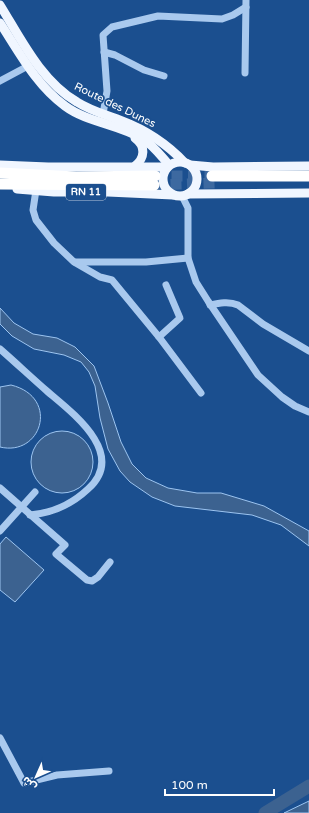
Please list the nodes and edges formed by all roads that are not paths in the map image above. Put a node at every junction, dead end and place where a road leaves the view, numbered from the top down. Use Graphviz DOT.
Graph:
graph roads {
  1 [pos="246,3"];
  2 [pos="0,5"];
  3 [pos="0,22"];
  4 [pos="104,52"];
  5 [pos="28,66"];
  6 [pos="245,73"];
  7 [pos="164,76"];
  8 [pos="0,81"];
  9 [pos="103,114"];
  10 [pos="127,132"];
  11 [pos="188,164"];
  12 [pos="0,166"];
  13 [pos="135,166"];
  14 [pos="168,166"];
  15 [pos="309,166"];
  16 [pos="0,173"];
  17 [pos="309,176"];
  18 [pos="309,181"];
  19 [pos="0,184"];
  20 [pos="36,190"];
  21 [pos="309,193"];
  22 [pos="173,195"];
  23 [pos="185,195"];
  24 [pos="188,258"];
  25 [pos="74,262"];
  26 [pos="166,285"];
  27 [pos="210,305"];
  28 [pos="159,336"];
  29 [pos="0,349"];
  30 [pos="309,351"];
  31 [pos="201,393"];
  32 [pos="309,412"];
  33 [pos="0,488"];
  34 [pos="35,492"];
  35 [pos="22,507"];
  36 [pos="30,515"];
  37 [pos="0,531"];
  38 [pos="110,562"];
  39 [pos="1,742"];
  40 [pos="109,771"];
  1 -- 4 [label="street"];
  1 -- 6 [label="street"];
  2 -- 9 [label="main road, Route des Dunes"];
  3 -- 5 [label="main road, Route des Dunes"];
  4 -- 7 [label="street"];
  4 -- 9 [label="street"];
  5 -- 8 [label="street"];
  5 -- 10 [label="main road, Route des Dunes"];
  9 -- 11 [label="main road, Route des Dunes"];
  10 -- 13 [label="main road"];
  10 -- 14 [label="main road, Route des Dunes"];
  11 -- 14 [label="main road"];
  11 -- 15 [label="main road"];
  11 -- 23 [label="main road"];
  12 -- 13 [label="main road"];
  13 -- 14 [label="main road"];
  14 -- 22 [label="main road"];
  16 -- 19 [label="highway, RN 11"];
  17 -- 18 [label="highway"];
  19 -- 20 [label="main road, RN 11"];
  20 -- 22 [label="main road, RN 11"];
  20 -- 25 [label="street"];
  21 -- 23 [label="main road"];
  22 -- 23 [label="main road"];
  23 -- 24 [label="street"];
  24 -- 25 [label="street"];
  24 -- 27 [label="street"];
  25 -- 28 [label="street"];
  26 -- 28 [label="street"];
  27 -- 30 [label="street"];
  27 -- 32 [label="street"];
  28 -- 31 [label="street"];
  29 -- 36 [label="street"];
  33 -- 35 [label="street"];
  34 -- 35 [label="street"];
  35 -- 36 [label="street"];
  35 -- 37 [label="street"];
  36 -- 38 [label="street"];
  39 -- 40 [label="street"];
}
